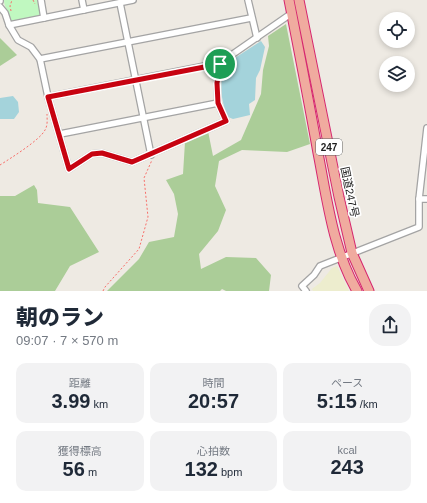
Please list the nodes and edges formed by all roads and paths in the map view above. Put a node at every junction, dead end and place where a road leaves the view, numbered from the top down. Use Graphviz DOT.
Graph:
graph roads {
  1 [pos="12,0"];
  2 [pos="32,0"];
  3 [pos="41,0"];
  4 [pos="82,0"];
  5 [pos="133,0"];
  6 [pos="248,0"];
  7 [pos="289,0"];
  8 [pos="299,0"];
  9 [pos="120,3"];
  10 [pos="35,4"];
  11 [pos="0,7"];
  12 [pos="84,10"];
  13 [pos="11,13"];
  14 [pos="292,13"];
  15 [pos="44,18"];
  16 [pos="251,18"];
  17 [pos="9,25"];
  18 [pos="256,38"];
  19 [pos="128,42"];
  20 [pos="40,59"];
  21 [pos="220,64"];
  22 [pos="136,80"];
  23 [pos="48,97"];
  24 [pos="218,103"];
  25 [pos="47,112"];
  26 [pos="143,118"];
  27 [pos="427,128"];
  28 [pos="60,134"];
  29 [pos="151,155"];
  30 [pos="0,165"];
  31 [pos="419,199"];
  32 [pos="427,199"];
  33 [pos="352,253"];
  34 [pos="342,257"];
  35 [pos="103,291"];
  36 [pos="306,291"];
  37 [pos="357,291"];
  38 [pos="369,291"];
  1 -- 13 [label="path"];
  2 -- 10 [label="path"];
  3 -- 15 [label="street"];
  4 -- 12 [label="street"];
  5 -- 9 [label="street"];
  6 -- 16 [label="street"];
  7 -- 14 [label="highway, 247"];
  8 -- 33 [label="highway, 国道247号 / 247"];
  9 -- 12 [label="street"];
  9 -- 19 [label="street"];
  11 -- 17 [label="street"];
  12 -- 15 [label="street"];
  14 -- 18 [label="street"];
  14 -- 34 [label="highway, 247"];
  15 -- 17 [label="street"];
  16 -- 18 [label="street"];
  16 -- 19 [label="street"];
  17 -- 20 [label="street"];
  18 -- 21 [label="street"];
  19 -- 20 [label="street"];
  19 -- 22 [label="street"];
  20 -- 23 [label="street"];
  21 -- 22 [label="street"];
  21 -- 24 [label="street"];
  22 -- 23 [label="street"];
  22 -- 26 [label="street"];
  23 -- 28 [label="street"];
  24 -- 26 [label="street"];
  24 -- 29 [label="street"];
  25 -- 30 [label="path"];
  26 -- 28 [label="street"];
  26 -- 29 [label="street"];
  27 -- 31 [label="street"];
  28 -- 29 [label="street"];
  29 -- 35 [label="path"];
  31 -- 32 [label="street"];
  31 -- 33 [label="street"];
  33 -- 34 [label="street"];
  33 -- 38 [label="highway, 国道247号 / 247"];
  34 -- 36 [label="street"];
  34 -- 37 [label="highway, 247"];
}
